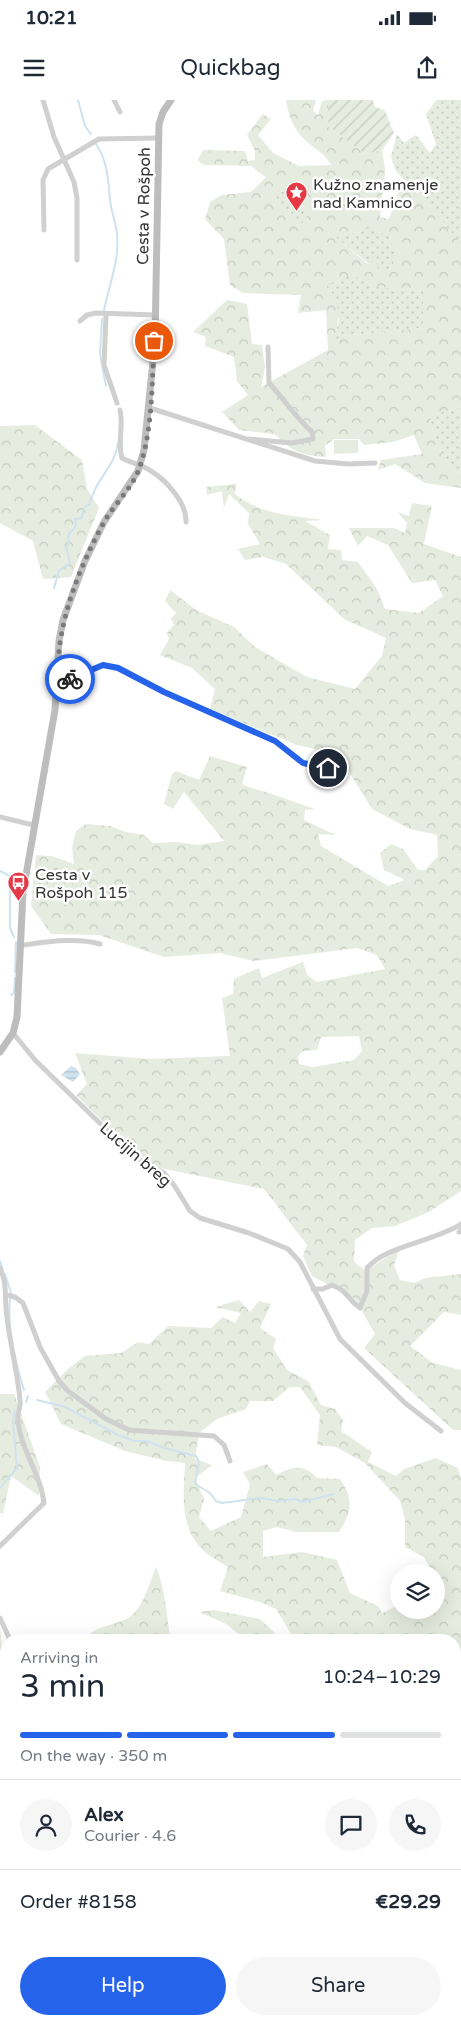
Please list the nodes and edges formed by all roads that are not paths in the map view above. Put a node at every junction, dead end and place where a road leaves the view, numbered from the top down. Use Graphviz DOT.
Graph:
graph roads {
  1 [pos="43,100"];
  2 [pos="114,100"];
  3 [pos="171,100"];
  4 [pos="120,112"];
  5 [pos="158,138"];
  6 [pos="65,159"];
  7 [pos="44,230"];
  8 [pos="77,260"];
  9 [pos="106,315"];
  10 [pos="155,315"];
  11 [pos="80,321"];
  12 [pos="268,347"];
  13 [pos="117,403"];
  14 [pos="150,408"];
  15 [pos="120,410"];
  16 [pos="243,439"];
  17 [pos="375,463"];
  18 [pos="140,466"];
  19 [pos="186,522"];
  20 [pos="57,683"];
  21 [pos="328,768"];
  22 [pos="0,817"];
  23 [pos="33,825"];
  24 [pos="22,944"];
  25 [pos="100,944"];
  26 [pos="13,1033"];
  27 [pos="0,1052"];
  28 [pos="461,1224"];
  29 [pos="0,1268"];
  30 [pos="313,1289"];
  31 [pos="7,1294"];
  32 [pos="441,1431"];
  33 [pos="230,1461"];
  34 [pos="0,1546"];
  35 [pos="0,1618"];
  36 [pos="7,1634"];
  1 -- 6 [label="street"];
  2 -- 4 [label="street"];
  3 -- 5 [label="street, Cesta v Rošpoh"];
  5 -- 6 [label="street"];
  5 -- 10 [label="street, Cesta v Rošpoh"];
  6 -- 7 [label="street"];
  6 -- 8 [label="street"];
  9 -- 10 [label="street"];
  9 -- 11 [label="street"];
  9 -- 13 [label="street"];
  10 -- 14 [label="street, Cesta v Rošpoh"];
  12 -- 16 [label="street"];
  14 -- 16 [label="street"];
  14 -- 18 [label="street, Cesta v Rošpoh"];
  15 -- 18 [label="street"];
  16 -- 17 [label="street"];
  18 -- 19 [label="street"];
  18 -- 20 [label="street, Cesta v Rošpoh"];
  20 -- 21 [label="street"];
  20 -- 23 [label="street, Cesta v Rošpoh"];
  22 -- 23 [label="street"];
  23 -- 24 [label="street, Cesta v Rošpoh"];
  24 -- 25 [label="street"];
  24 -- 26 [label="street, Cesta v Rošpoh"];
  26 -- 27 [label="street, Cesta v Rošpoh"];
  26 -- 30 [label="street, Lucijin breg"];
  28 -- 30 [label="street"];
  29 -- 31 [label="street"];
  30 -- 32 [label="street, Lucijin breg"];
  31 -- 33 [label="street"];
  31 -- 34 [label="street"];
  35 -- 36 [label="street"];
}
